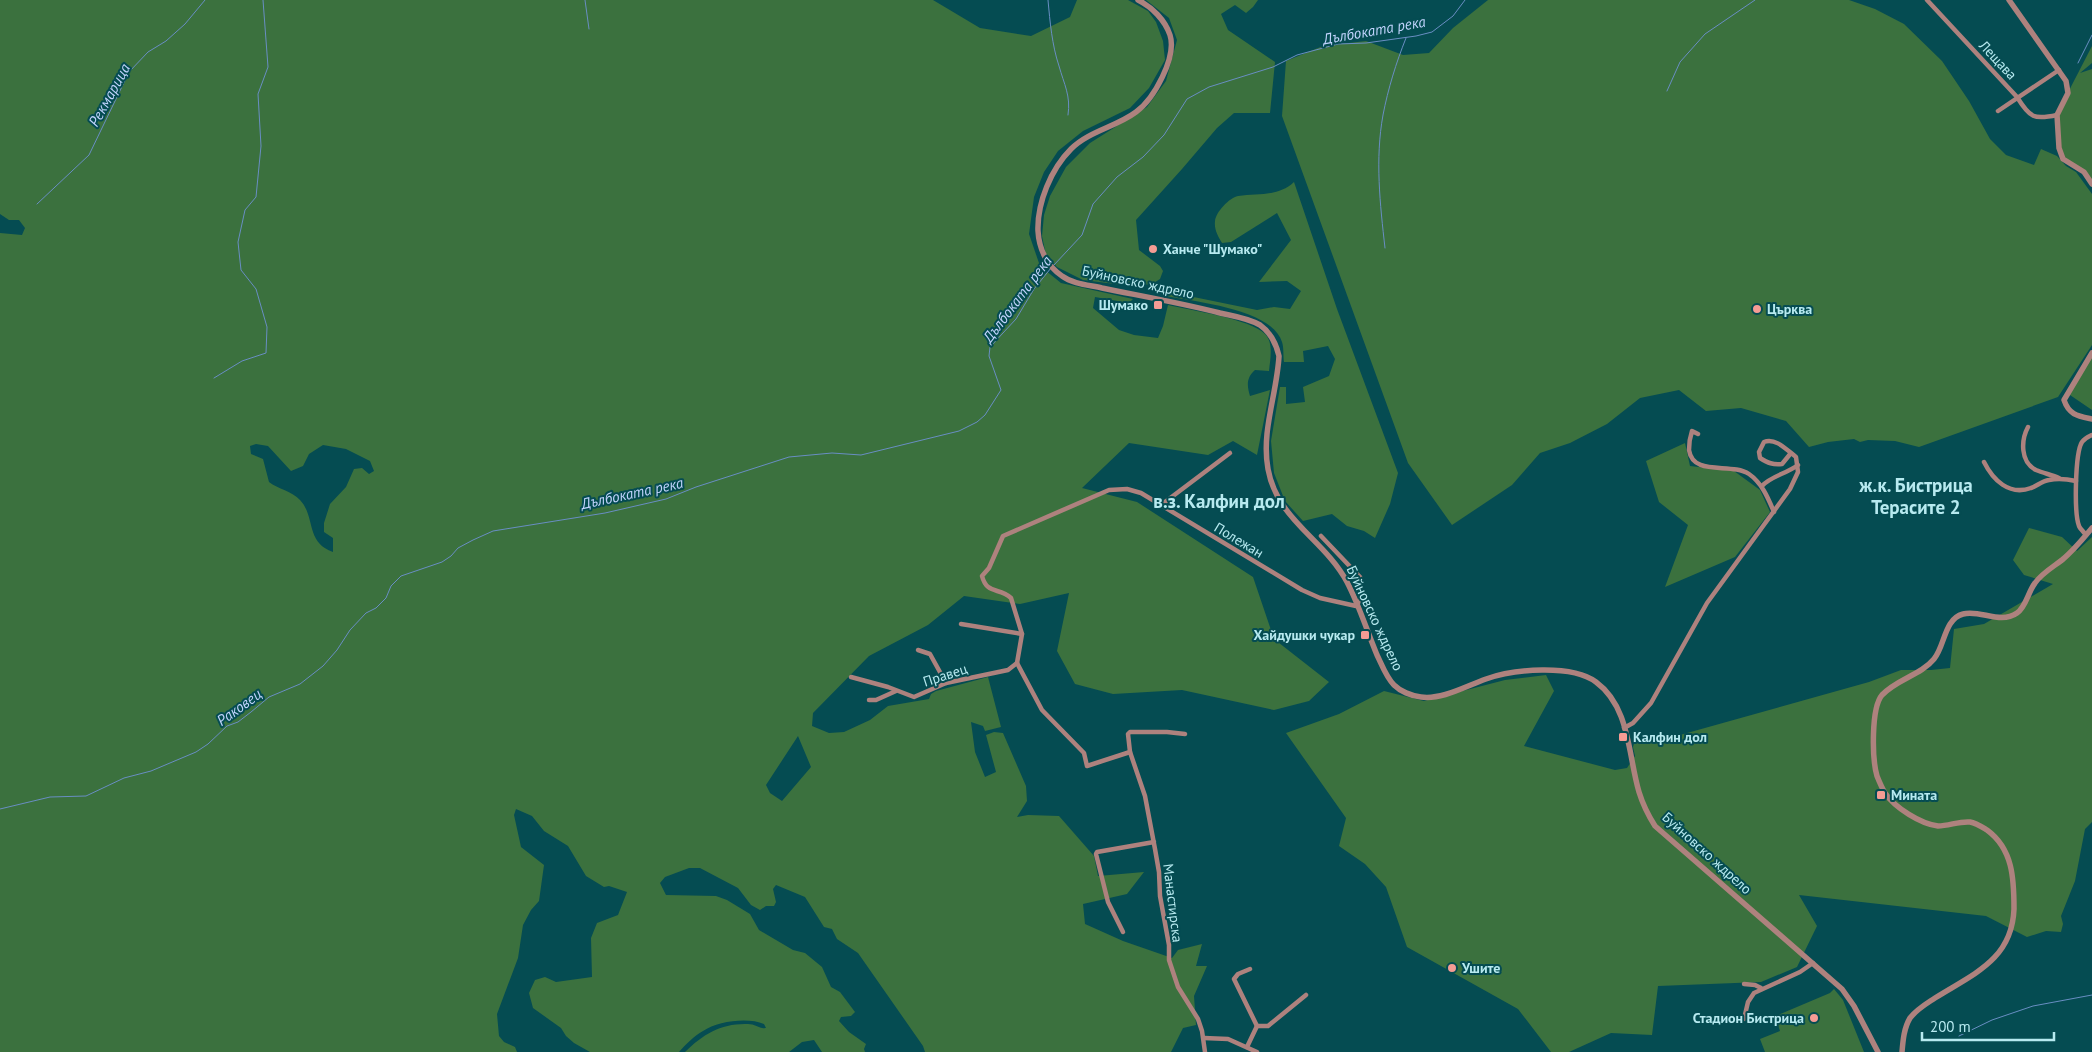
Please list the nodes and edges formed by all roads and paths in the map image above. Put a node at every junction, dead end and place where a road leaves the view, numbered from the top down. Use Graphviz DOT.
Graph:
graph roads {
  1 [pos="1138,0"];
  2 [pos="2009,0"];
  3 [pos="1930,1"];
  4 [pos="2059,70"];
  5 [pos="2018,98"];
  6 [pos="1998,111"];
  7 [pos="2058,115"];
  8 [pos="2092,184"];
  9 [pos="2092,353"];
  10 [pos="2092,418"];
  11 [pos="2028,427"];
  12 [pos="1698,434"];
  13 [pos="2092,435"];
  14 [pos="1230,453"];
  15 [pos="1791,453"];
  16 [pos="1984,462"];
  17 [pos="1798,465"];
  18 [pos="2062,478"];
  19 [pos="2076,481"];
  20 [pos="1762,486"];
  21 [pos="1161,505"];
  22 [pos="1774,512"];
  23 [pos="2092,528"];
  24 [pos="2086,535"];
  25 [pos="1321,536"];
  26 [pos="1356,606"];
  27 [pos="961,624"];
  28 [pos="1022,634"];
  29 [pos="918,650"];
  30 [pos="1017,663"];
  31 [pos="851,677"];
  32 [pos="946,683"];
  33 [pos="896,691"];
  34 [pos="869,700"];
  35 [pos="1624,728"];
  36 [pos="1185,734"];
  37 [pos="1130,752"];
  38 [pos="1154,842"];
  39 [pos="1123,932"];
  40 [pos="1813,963"];
  41 [pos="1250,969"];
  42 [pos="1744,984"];
  43 [pos="1761,988"];
  44 [pos="1306,995"];
  45 [pos="1721,1018"];
  46 [pos="1257,1026"];
  47 [pos="1204,1038"];
  48 [pos="1247,1047"];
  49 [pos="1205,1052"];
  50 [pos="1257,1052"];
  51 [pos="1878,1052"];
  52 [pos="1902,1052"];
  1 -- 26 [label="street, Буйновско ждрело"];
  2 -- 4 [label="street"];
  3 -- 5 [label="street, Лещава"];
  4 -- 5 [label="street"];
  4 -- 7 [label="street"];
  5 -- 6 [label="street"];
  5 -- 7 [label="street, Лещава"];
  7 -- 8 [label="street"];
  9 -- 10 [label="street"];
  11 -- 18 [label="street"];
  12 -- 20 [label="street"];
  13 -- 19 [label="street"];
  14 -- 21 [label="street"];
  15 -- 15 [label="street"];
  15 -- 17 [label="street"];
  16 -- 18 [label="street"];
  17 -- 20 [label="street"];
  17 -- 22 [label="street"];
  18 -- 19 [label="street"];
  19 -- 24 [label="street"];
  20 -- 22 [label="street"];
  21 -- 26 [label="street, Полежан"];
  21 -- 28 [label="street, Полежан"];
  22 -- 35 [label="street"];
  23 -- 24 [label="street"];
  24 -- 52 [label="street"];
  25 -- 26 [label="street"];
  26 -- 35 [label="street, Буйновско ждрело"];
  27 -- 28 [label="street"];
  28 -- 30 [label="street"];
  29 -- 32 [label="street"];
  30 -- 32 [label="street, Правец"];
  30 -- 37 [label="street"];
  31 -- 33 [label="street, Правец"];
  32 -- 33 [label="street, Правец"];
  33 -- 34 [label="street"];
  35 -- 40 [label="street, Буйновско ждрело"];
  36 -- 37 [label="street"];
  37 -- 38 [label="street, Манастирска"];
  38 -- 39 [label="street"];
  38 -- 47 [label="street, Манастирска"];
  40 -- 43 [label="street"];
  40 -- 51 [label="street, Буйновско ждрело"];
  41 -- 46 [label="street"];
  42 -- 43 [label="street"];
  43 -- 45 [label="street"];
  44 -- 46 [label="street"];
  46 -- 48 [label="street"];
  47 -- 48 [label="street"];
  47 -- 49 [label="street, Манастирска"];
  48 -- 50 [label="street"];
}
